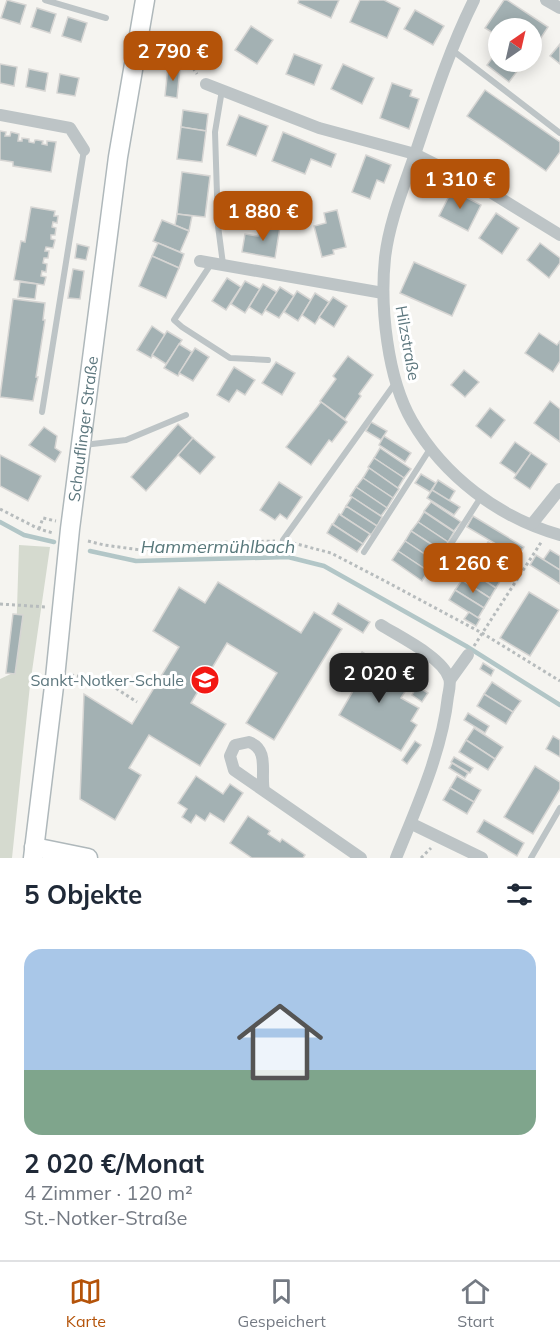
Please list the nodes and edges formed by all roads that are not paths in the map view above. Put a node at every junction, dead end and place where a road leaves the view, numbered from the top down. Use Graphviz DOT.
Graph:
graph roads {
  1 [pos="45,0"];
  2 [pos="145,0"];
  3 [pos="546,0"];
  4 [pos="469,1"];
  5 [pos="560,9"];
  6 [pos="106,18"];
  7 [pos="452,50"];
  8 [pos="206,84"];
  9 [pos="222,89"];
  10 [pos="0,115"];
  11 [pos="560,133"];
  12 [pos="84,150"];
  13 [pos="415,154"];
  14 [pos="560,235"];
  15 [pos="212,264"];
  16 [pos="383,293"];
  17 [pos="268,360"];
  18 [pos="396,382"];
  19 [pos="42,412"];
  20 [pos="186,415"];
  21 [pos="81,445"];
  22 [pos="431,448"];
  23 [pos="560,489"];
  24 [pos="481,496"];
  25 [pos="532,524"];
  26 [pos="554,533"];
  27 [pos="282,540"];
  28 [pos="364,552"];
  29 [pos="431,576"];
  30 [pos="381,625"];
  31 [pos="468,655"];
  32 [pos="450,680"];
  33 [pos="264,791"];
  34 [pos="560,808"];
  35 [pos="411,824"];
  36 [pos="33,852"];
  37 [pos="88,858"];
  38 [pos="361,858"];
  39 [pos="396,858"];
  40 [pos="482,858"];
  41 [pos="531,858"];
  1 -- 6 [label="lane"];
  2 -- 21 [label="main road, Schauflinger Straße"];
  3 -- 5 [label="street"];
  4 -- 7 [label="street, Hilzstraße"];
  7 -- 11 [label="lane"];
  7 -- 13 [label="street, Hilzstraße"];
  8 -- 9 [label="street"];
  9 -- 13 [label="street"];
  9 -- 15 [label="lane"];
  10 -- 12 [label="street"];
  12 -- 19 [label="lane"];
  13 -- 14 [label="street"];
  13 -- 16 [label="street, Hilzstraße"];
  15 -- 16 [label="street"];
  15 -- 17 [label="lane"];
  16 -- 18 [label="street, Hilzstraße"];
  18 -- 22 [label="street, Hilzstraße"];
  18 -- 27 [label="lane"];
  20 -- 21 [label="lane"];
  21 -- 36 [label="main road, Schauflinger Straße"];
  22 -- 24 [label="street, Hilzstraße"];
  22 -- 28 [label="lane"];
  23 -- 25 [label="street"];
  24 -- 25 [label="street, Hilzstraße"];
  24 -- 29 [label="lane"];
  25 -- 26 [label="street, Hilzstraße"];
  30 -- 32 [label="street"];
  31 -- 32 [label="street"];
  32 -- 35 [label="street"];
  33 -- 38 [label="street"];
  34 -- 41 [label="lane"];
  35 -- 39 [label="street"];
  35 -- 40 [label="street"];
  36 -- 37 [label="main road"];
}
